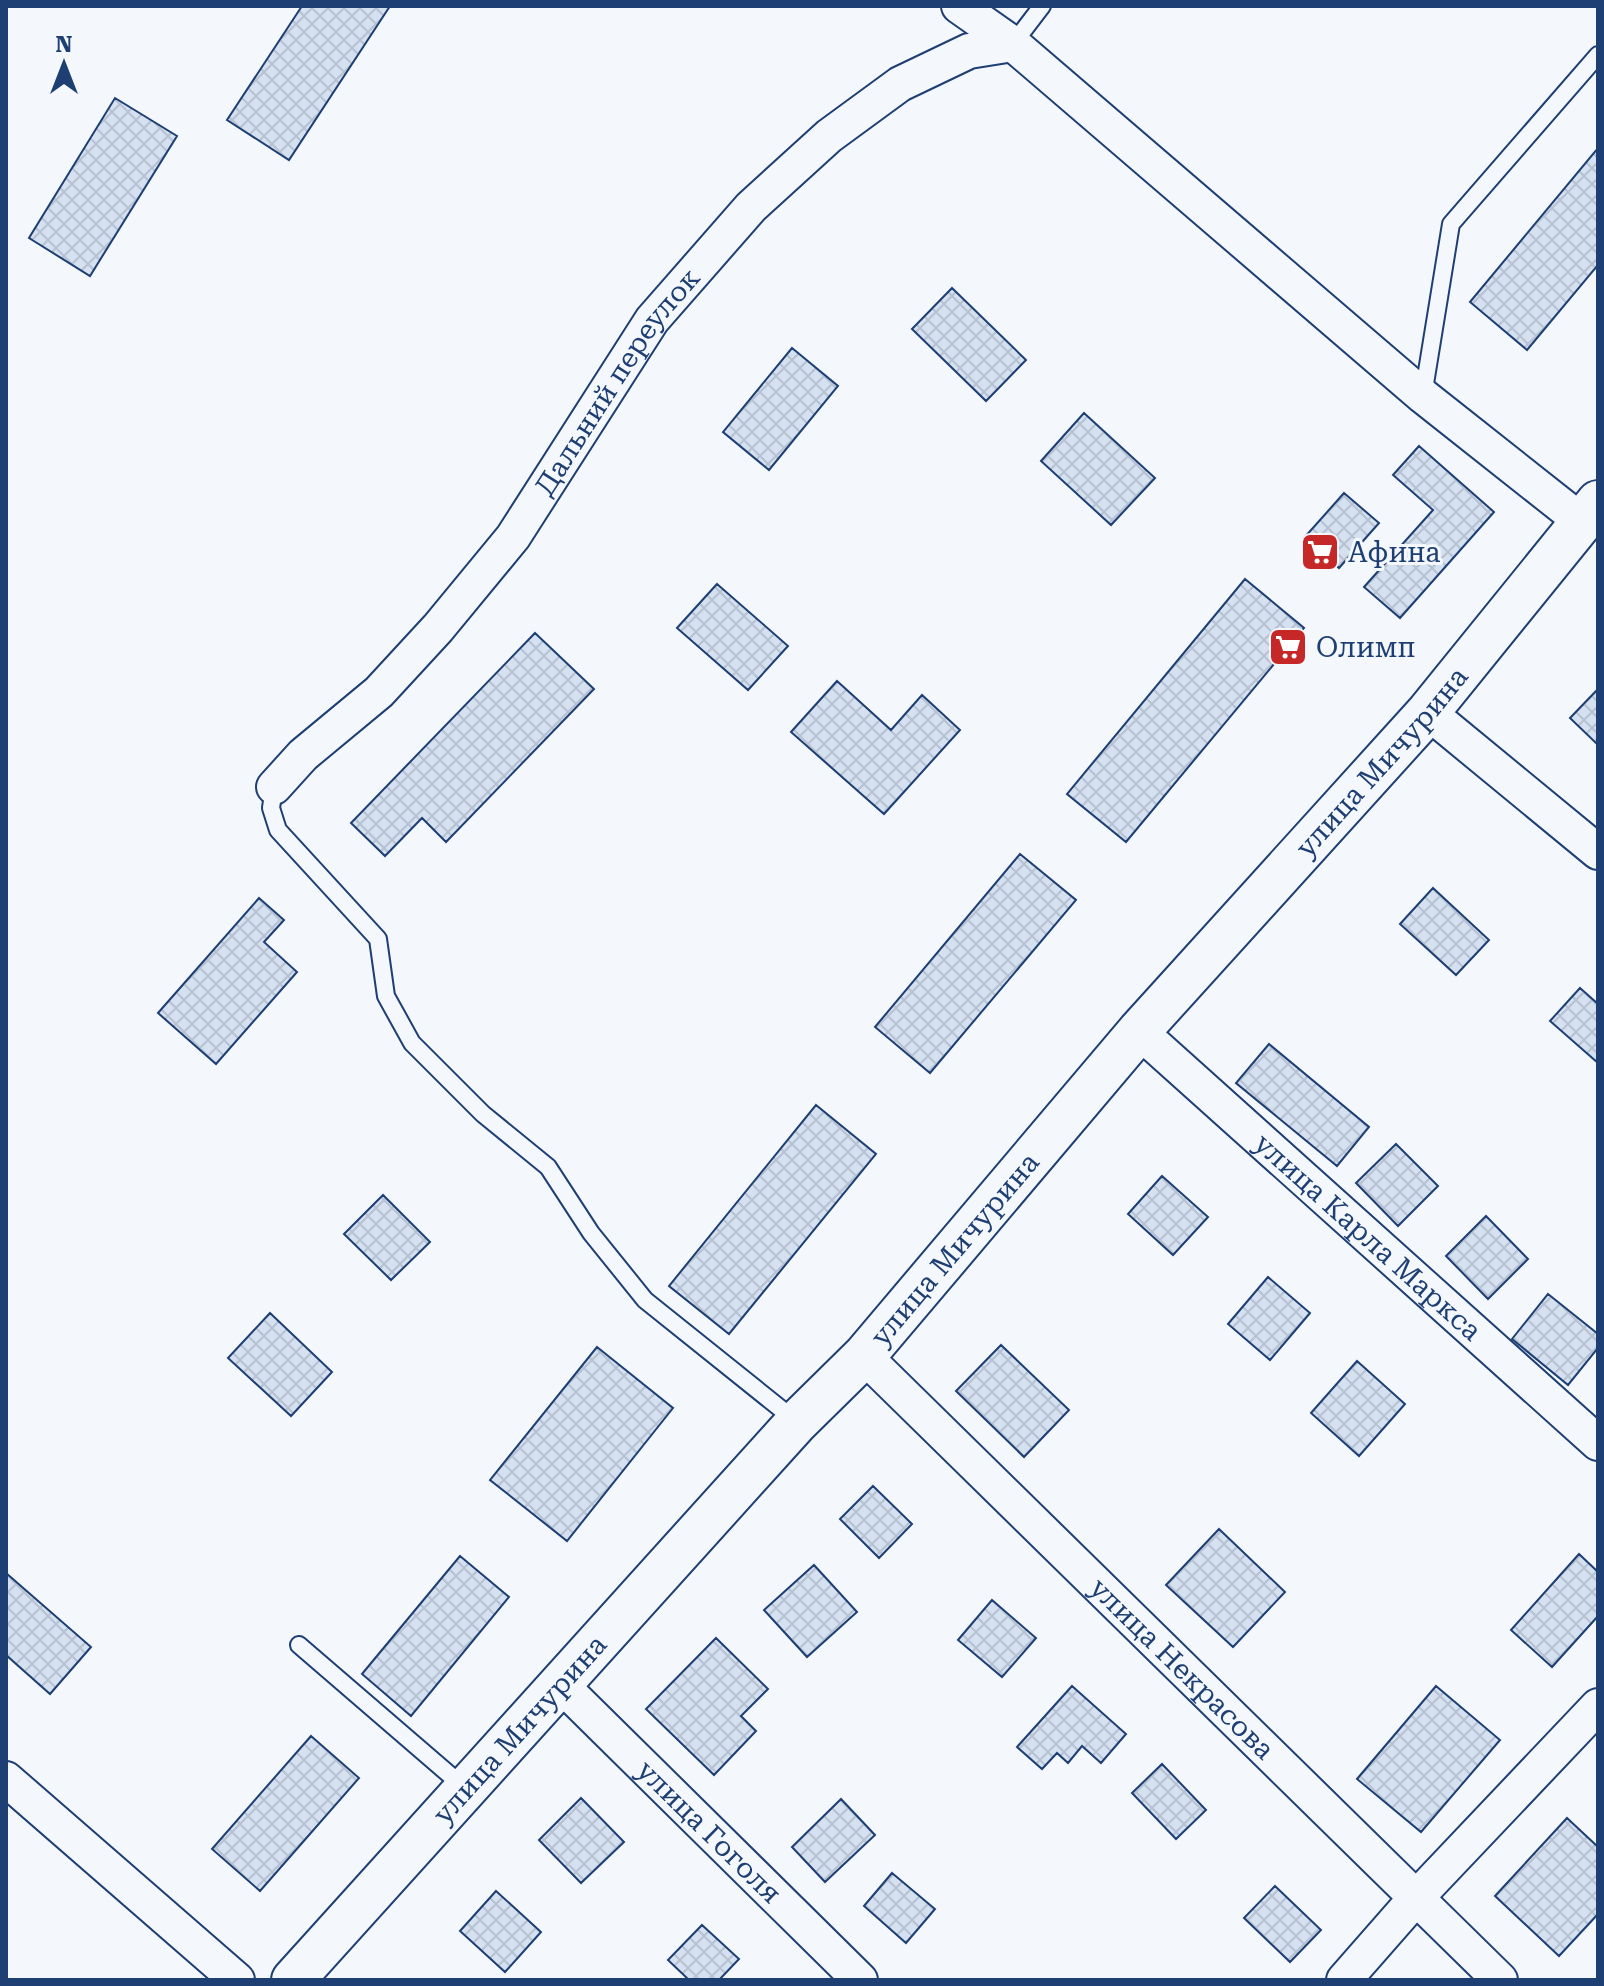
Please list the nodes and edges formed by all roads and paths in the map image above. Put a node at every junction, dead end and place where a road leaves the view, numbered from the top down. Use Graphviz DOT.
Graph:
graph roads {
  1 [pos="959,6"];
  2 [pos="1042,6"];
  3 [pos="1013,44"];
  4 [pos="1598,55"];
  5 [pos="1423,396"];
  6 [pos="1589,512"];
  7 [pos="1428,712"];
  8 [pos="274,787"];
  9 [pos="1598,852"];
  10 [pos="1139,1031"];
  11 [pos="864,1356"];
  12 [pos="797,1422"];
  13 [pos="1598,1443"];
  14 [pos="299,1645"];
  15 [pos="560,1684"];
  16 [pos="1598,1706"];
  17 [pos="6,1779"];
  18 [pos="465,1788"];
  19 [pos="1415,1899"];
  20 [pos="237,1980"];
  21 [pos="293,1980"];
  22 [pos="860,1980"];
  23 [pos="1344,1980"];
  24 [pos="1500,1980"];
  1 -- 3 [label="street"];
  2 -- 3 [label="lane"];
  3 -- 5 [label="street"];
  3 -- 8 [label="street, Дальний переулок"];
  4 -- 5 [label="lane"];
  5 -- 6 [label="street"];
  6 -- 7 [label="street, улица Мичурина"];
  7 -- 9 [label="street"];
  7 -- 10 [label="street, улица Мичурина"];
  8 -- 12 [label="lane"];
  10 -- 11 [label="street, улица Мичурина"];
  10 -- 13 [label="street, улица Карла Маркса"];
  11 -- 12 [label="street, улица Мичурина"];
  11 -- 19 [label="street, улица Некрасова"];
  12 -- 15 [label="street, улица Мичурина"];
  14 -- 18 [label="lane"];
  15 -- 18 [label="street, улица Мичурина"];
  15 -- 22 [label="street, улица Гоголя"];
  16 -- 19 [label="street"];
  17 -- 20 [label="street"];
  18 -- 21 [label="street, улица Мичурина"];
  19 -- 23 [label="street"];
  19 -- 24 [label="street, улица Некрасова"];
}
